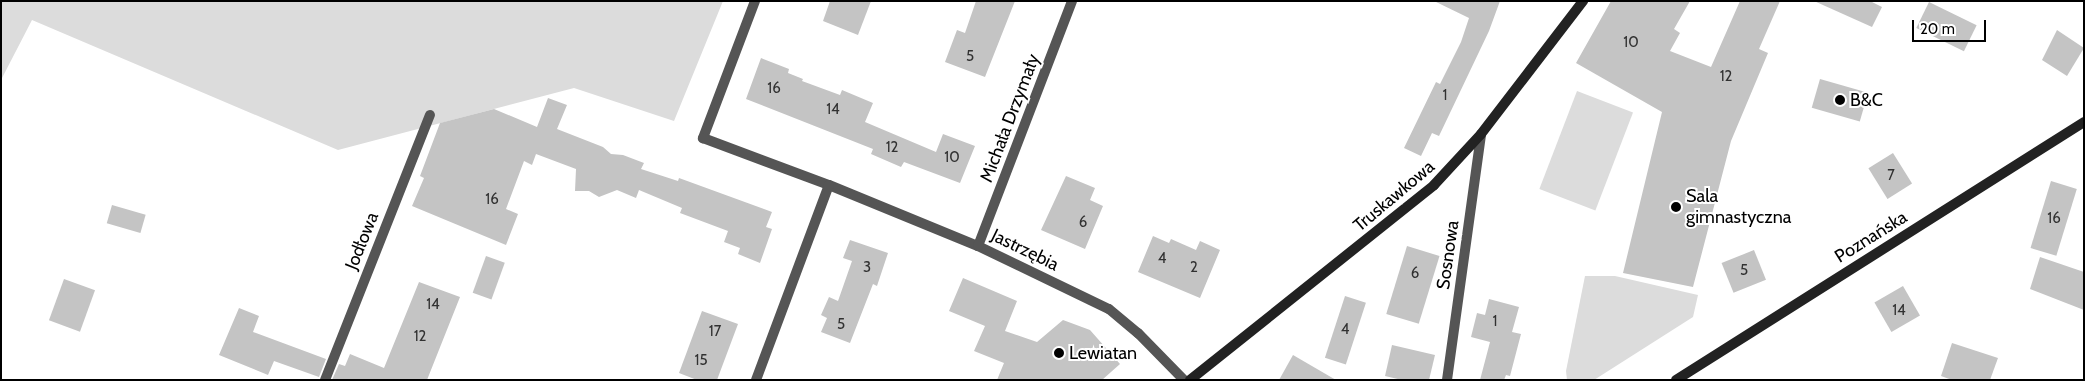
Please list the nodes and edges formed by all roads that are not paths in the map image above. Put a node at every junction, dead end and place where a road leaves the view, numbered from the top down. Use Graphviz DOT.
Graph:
graph roads {
  1 [pos="755,1"];
  2 [pos="1072,1"];
  3 [pos="1583,1"];
  4 [pos="430,115"];
  5 [pos="2084,122"];
  6 [pos="1481,134"];
  7 [pos="829,185"];
  8 [pos="978,246"];
  9 [pos="325,380"];
  10 [pos="756,380"];
  11 [pos="1184,380"];
  12 [pos="1190,380"];
  13 [pos="1447,380"];
  14 [pos="1676,380"];
  1 -- 7 [label="street, Jastrzębia"];
  2 -- 8 [label="street, Michała Drzymały"];
  3 -- 6 [label="street, Truskawkowa"];
  4 -- 9 [label="street, Jodłowa"];
  5 -- 14 [label="street, Poznańska"];
  6 -- 12 [label="street, Truskawkowa"];
  6 -- 13 [label="street, Sosnowa"];
  7 -- 8 [label="street, Jastrzębia"];
  7 -- 10 [label="street"];
  8 -- 11 [label="street, Jastrzębia"];
}
